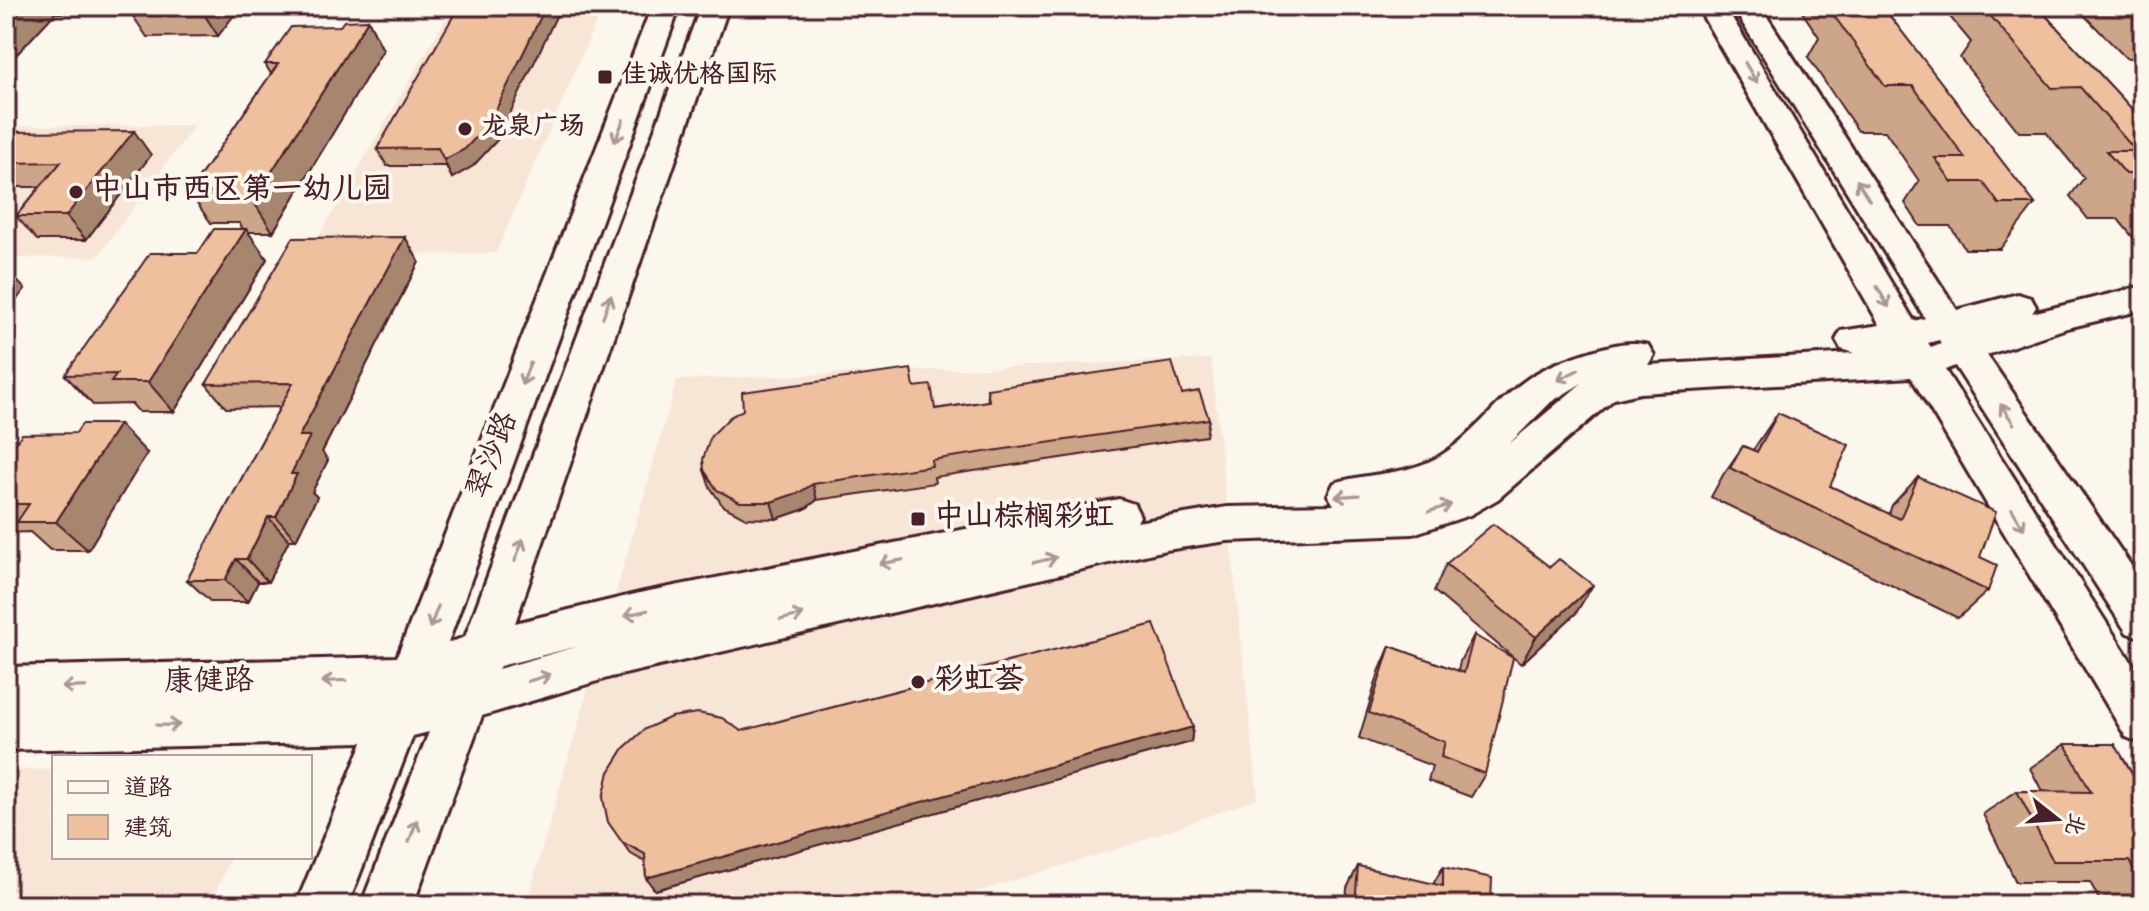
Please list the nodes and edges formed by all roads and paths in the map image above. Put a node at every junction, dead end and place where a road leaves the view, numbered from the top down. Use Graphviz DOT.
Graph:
graph roads {
  1 [pos="666,6"];
  2 [pos="715,6"];
  3 [pos="1711,6"];
  4 [pos="1746,6"];
  5 [pos="2143,277"];
  6 [pos="2143,298"];
  7 [pos="1956,338"];
  8 [pos="1914,350"];
  9 [pos="970,561"];
  10 [pos="2143,619"];
  11 [pos="483,650"];
  12 [pos="6,688"];
  13 [pos="404,698"];
  14 [pos="464,701"];
  15 [pos="2143,722"];
  16 [pos="6,728"];
  17 [pos="322,905"];
  18 [pos="387,905"];
  1 -- 13 [label="street, 翠沙路, one-way"];
  11 -- 2 [label="street, 翠沙路, one-way"];
  3 -- 8 [label="street, one-way"];
  7 -- 4 [label="street, one-way"];
  5 -- 7 [label="street"];
  6 -- 7 [label="street"];
  7 -- 8 [label="street"];
  10 -- 7 [label="street, one-way"];
  8 -- 9 [label="street"];
  8 -- 15 [label="street, one-way"];
  9 -- 11 [label="street, one-way"];
  14 -- 9 [label="street, one-way"];
  11 -- 13 [label="street"];
  11 -- 14 [label="street, 翠沙路"];
  13 -- 12 [label="street, 康健路, one-way"];
  13 -- 14 [label="street"];
  16 -- 13 [label="street, 康健路, one-way"];
  13 -- 17 [label="street, 翠沙路"];
  18 -- 14 [label="street, 翠沙路, one-way"];
}
